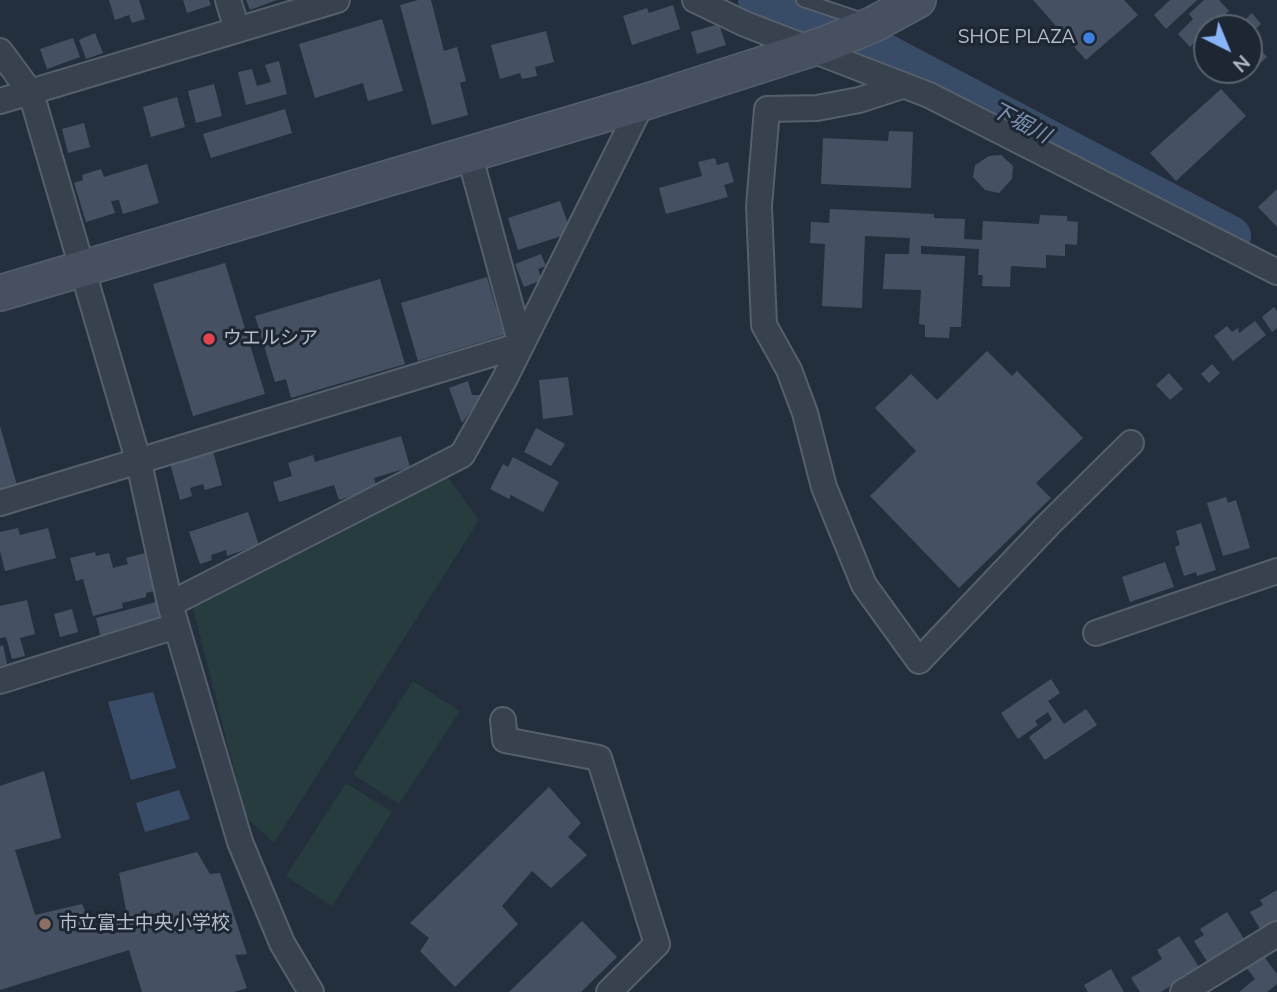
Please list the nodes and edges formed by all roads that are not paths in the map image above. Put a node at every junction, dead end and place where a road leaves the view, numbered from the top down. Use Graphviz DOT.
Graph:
graph roads {
  1 [pos="228,0"];
  2 [pos="337,0"];
  3 [pos="695,0"];
  4 [pos="803,0"];
  5 [pos="918,0"];
  6 [pos="867,27"];
  7 [pos="237,29"];
  8 [pos="818,47"];
  9 [pos="0,51"];
  10 [pos="902,86"];
  11 [pos="31,93"];
  12 [pos="0,101"];
  13 [pos="642,103"];
  14 [pos="469,153"];
  15 [pos="83,268"];
  16 [pos="1277,272"];
  17 [pos="0,293"];
  18 [pos="521,345"];
  19 [pos="1131,443"];
  20 [pos="139,463"];
  21 [pos="0,503"];
  22 [pos="1277,571"];
  23 [pos="173,615"];
  24 [pos="1096,633"];
  25 [pos="0,681"];
  26 [pos="503,720"];
  27 [pos="1277,934"];
  28 [pos="311,992"];
  29 [pos="609,992"];
  30 [pos="1183,992"];
  1 -- 7 [label="street"];
  2 -- 7 [label="street"];
  3 -- 8 [label="street"];
  4 -- 6 [label="lane"];
  5 -- 6 [label="street"];
  6 -- 8 [label="street"];
  7 -- 11 [label="street"];
  8 -- 10 [label="street"];
  8 -- 13 [label="street"];
  9 -- 11 [label="street"];
  10 -- 16 [label="street"];
  10 -- 19 [label="street"];
  11 -- 12 [label="street"];
  11 -- 15 [label="street"];
  13 -- 14 [label="street"];
  13 -- 18 [label="street"];
  14 -- 15 [label="street"];
  14 -- 18 [label="street"];
  15 -- 17 [label="street"];
  15 -- 20 [label="street"];
  18 -- 20 [label="street"];
  18 -- 23 [label="street"];
  20 -- 21 [label="street"];
  20 -- 23 [label="street"];
  22 -- 24 [label="street"];
  23 -- 25 [label="street"];
  23 -- 28 [label="street"];
  26 -- 29 [label="street"];
  27 -- 30 [label="street"];
}
